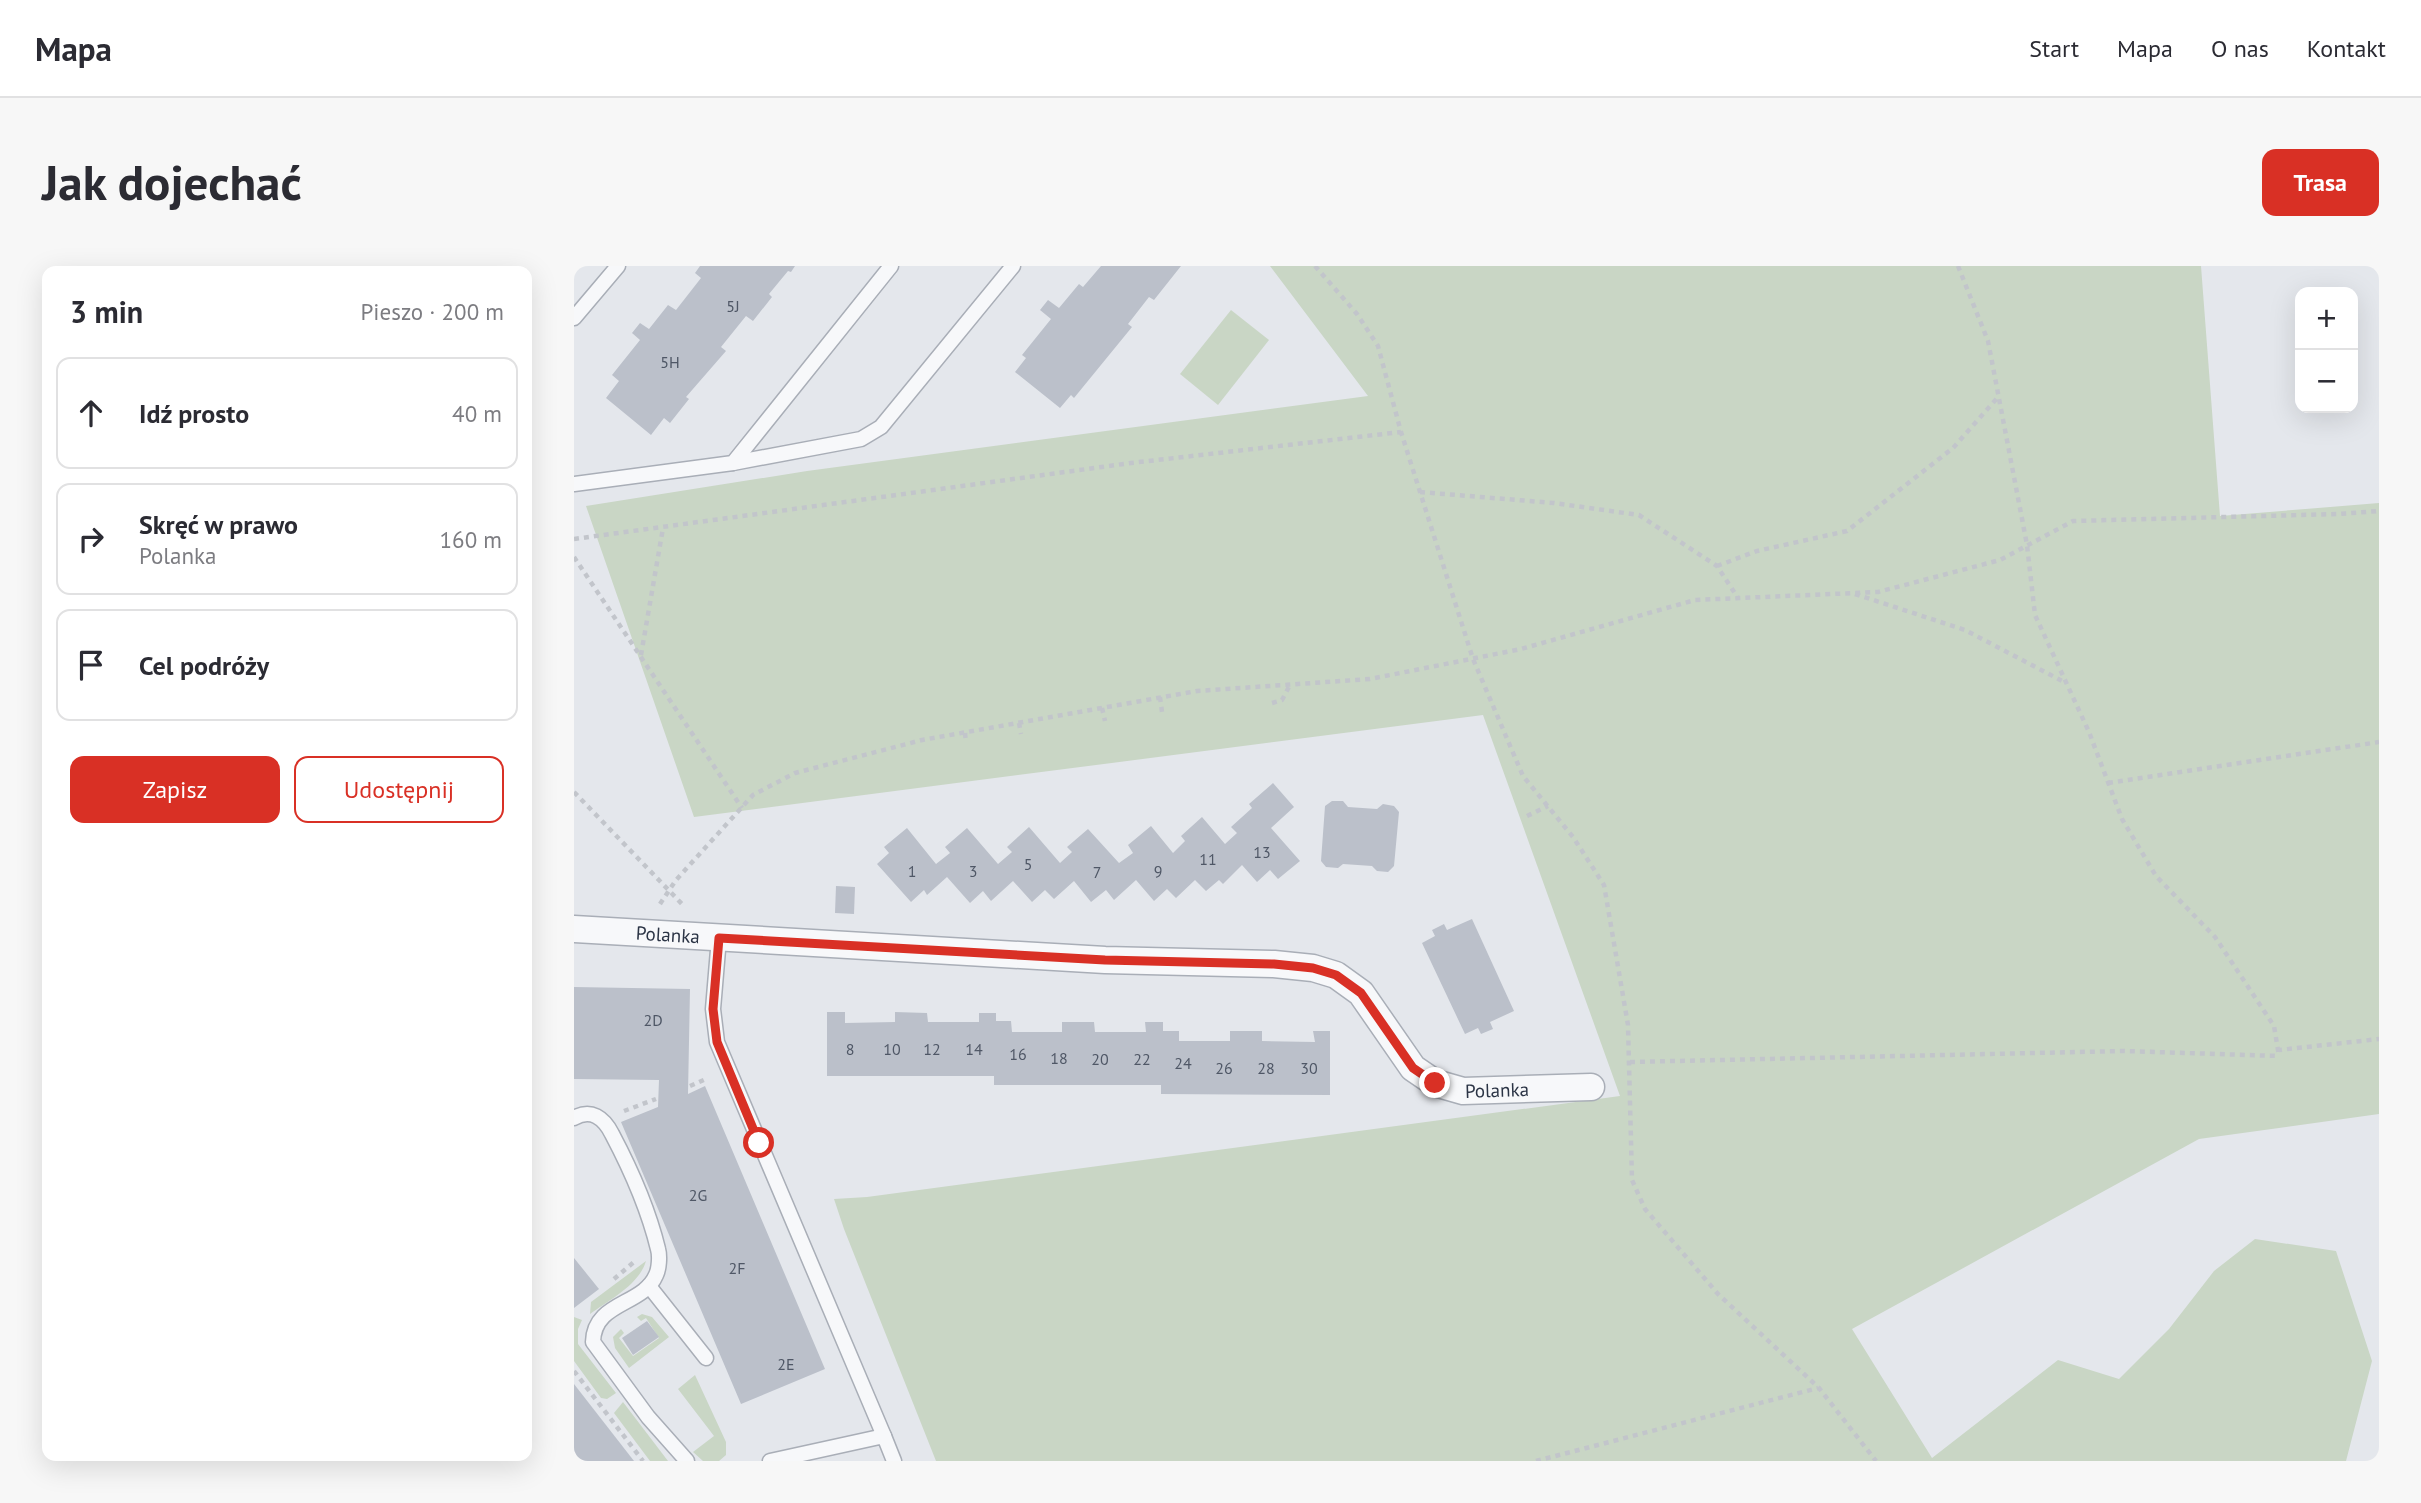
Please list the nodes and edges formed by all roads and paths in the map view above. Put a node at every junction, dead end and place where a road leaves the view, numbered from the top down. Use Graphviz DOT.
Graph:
graph roads {
  1 [pos="618,266"];
  2 [pos="891,266"];
  3 [pos="1013,266"];
  4 [pos="1315,266"];
  5 [pos="1958,266"];
  6 [pos="574,318"];
  7 [pos="1998,397"];
  8 [pos="1401,432"];
  9 [pos="733,463"];
  10 [pos="574,484"];
  11 [pos="1420,492"];
  12 [pos="2379,511"];
  13 [pos="663,528"];
  14 [pos="574,540"];
  15 [pos="2027,545"];
  16 [pos="574,557"];
  17 [pos="1717,566"];
  18 [pos="1851,593"];
  19 [pos="1738,598"];
  20 [pos="641,657"];
  21 [pos="1473,659"];
  22 [pos="2067,683"];
  23 [pos="1291,684"];
  24 [pos="1160,697"];
  25 [pos="1272,703"];
  26 [pos="1102,708"];
  27 [pos="1162,712"];
  28 [pos="1105,721"];
  29 [pos="1019,723"];
  30 [pos="965,733"];
  31 [pos="1021,734"];
  32 [pos="2379,742"];
  33 [pos="966,743"];
  34 [pos="2108,783"];
  35 [pos="574,792"];
  36 [pos="1548,806"];
  37 [pos="741,808"];
  38 [pos="1527,816"];
  39 [pos="668,891"];
  40 [pos="574,929"];
  41 [pos="641,933"];
  42 [pos="719,938"];
  43 [pos="2379,1039"];
  44 [pos="2278,1050"];
  45 [pos="1630,1062"];
  46 [pos="706,1079"];
  47 [pos="690,1086"];
  48 [pos="1591,1087"];
  49 [pos="656,1099"];
  50 [pos="574,1118"];
  51 [pos="602,1119"];
  52 [pos="649,1286"];
  53 [pos="706,1358"];
  54 [pos="574,1371"];
  55 [pos="1819,1388"];
  56 [pos="884,1436"];
  57 [pos="643,1461"];
  58 [pos="687,1461"];
  59 [pos="770,1461"];
  60 [pos="894,1461"];
  61 [pos="1536,1461"];
  62 [pos="1876,1461"];
  1 -- 6 [label="lane"];
  2 -- 9 [label="lane"];
  3 -- 9 [label="lane"];
  4 -- 8 [label="path"];
  5 -- 7 [label="path"];
  7 -- 15 [label="path"];
  7 -- 17 [label="path"];
  8 -- 11 [label="path"];
  8 -- 13 [label="path"];
  9 -- 10 [label="lane"];
  11 -- 17 [label="path"];
  11 -- 21 [label="path"];
  12 -- 15 [label="path"];
  13 -- 14 [label="path"];
  13 -- 20 [label="path"];
  15 -- 18 [label="path"];
  15 -- 22 [label="path"];
  16 -- 20 [label="path"];
  17 -- 19 [label="path"];
  18 -- 19 [label="path"];
  18 -- 22 [label="path"];
  19 -- 21 [label="path"];
  20 -- 37 [label="path"];
  21 -- 23 [label="path"];
  21 -- 36 [label="path"];
  22 -- 34 [label="path"];
  23 -- 24 [label="path"];
  23 -- 25 [label="path"];
  24 -- 26 [label="path"];
  24 -- 27 [label="path"];
  26 -- 28 [label="path"];
  26 -- 29 [label="path"];
  29 -- 30 [label="path"];
  29 -- 31 [label="path"];
  30 -- 33 [label="path"];
  30 -- 37 [label="path"];
  32 -- 34 [label="path"];
  34 -- 44 [label="path"];
  35 -- 39 [label="path"];
  36 -- 38 [label="path"];
  36 -- 45 [label="path"];
  37 -- 39 [label="path"];
  39 -- 41 [label="path"];
  39 -- 42 [label="path"];
  40 -- 41 [label="street, Polanka"];
  41 -- 42 [label="street, Polanka"];
  42 -- 48 [label="street, Polanka"];
  42 -- 56 [label="lane"];
  43 -- 44 [label="path"];
  44 -- 45 [label="path"];
  45 -- 55 [label="path"];
  46 -- 47 [label="path"];
  49 -- 51 [label="path"];
  50 -- 51 [label="lane"];
  51 -- 52 [label="lane"];
  52 -- 53 [label="lane"];
  52 -- 58 [label="lane"];
  54 -- 57 [label="path"];
  55 -- 61 [label="path"];
  55 -- 62 [label="path"];
  56 -- 59 [label="lane"];
  56 -- 60 [label="lane"];
}
